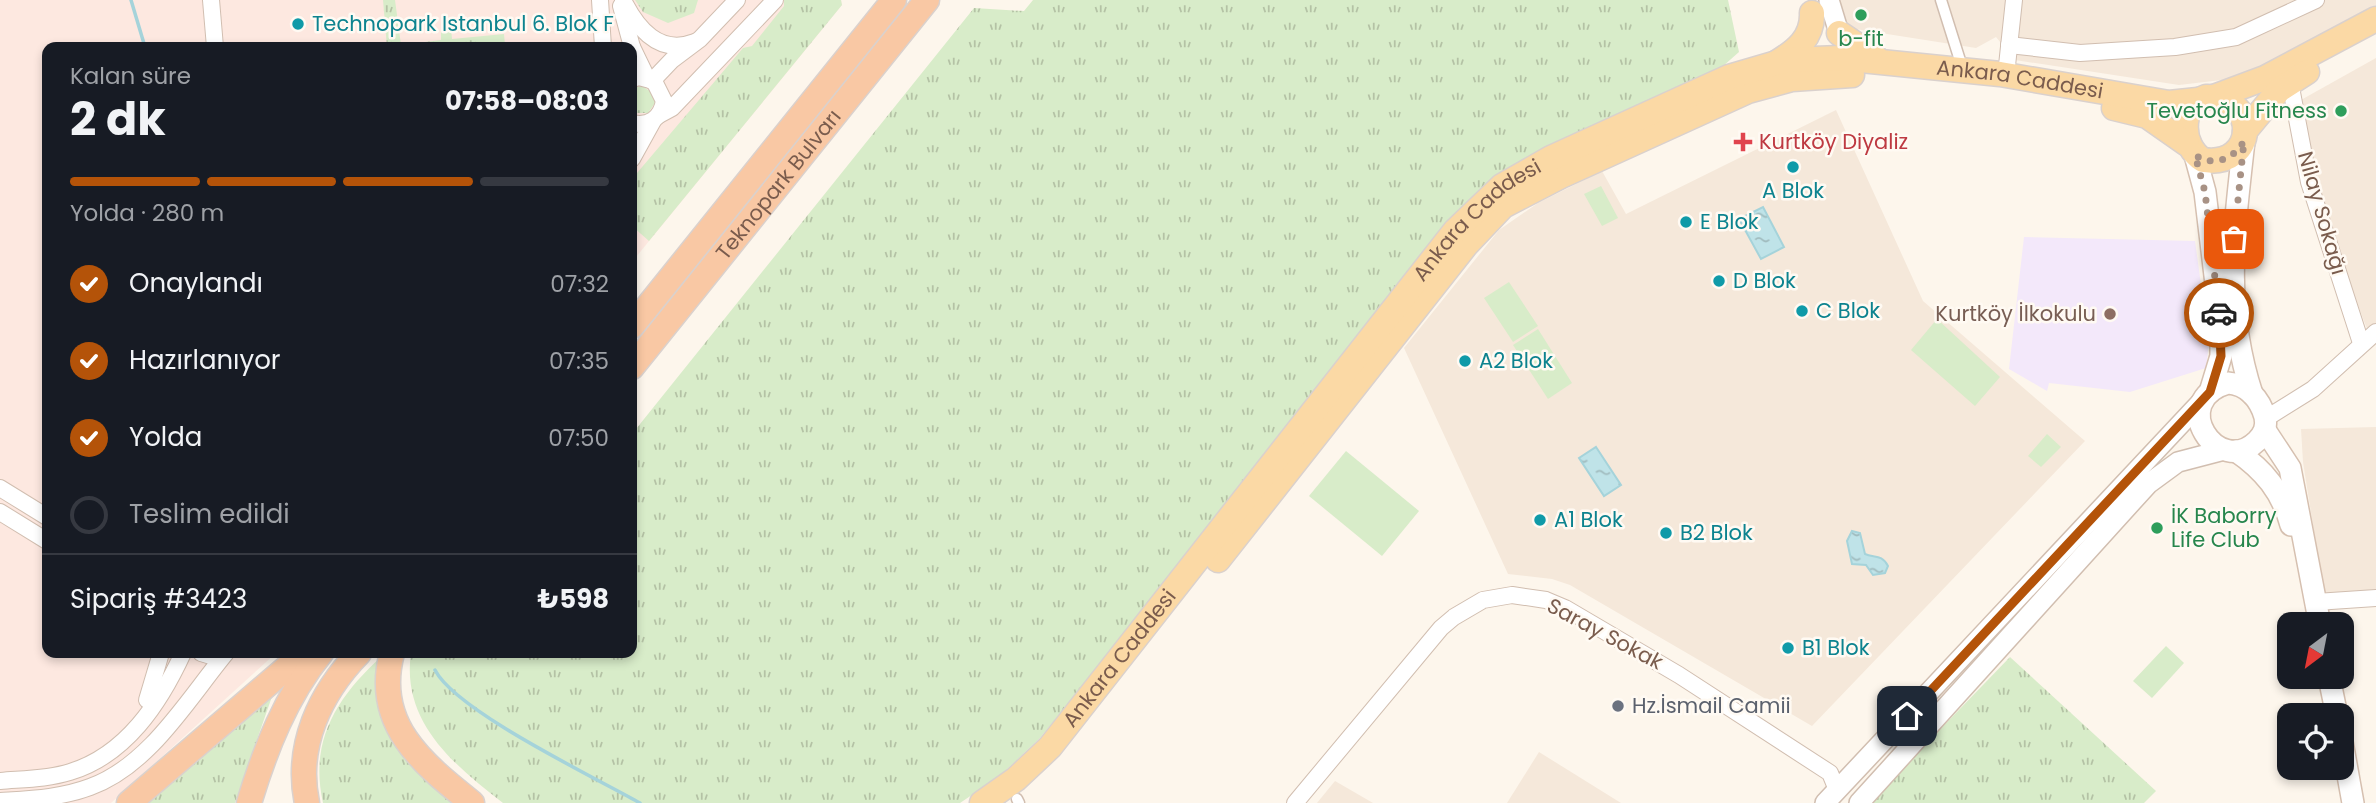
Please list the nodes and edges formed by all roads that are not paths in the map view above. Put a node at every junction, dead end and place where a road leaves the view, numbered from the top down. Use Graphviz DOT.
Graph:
graph roads {
  1 [pos="211,0"];
  2 [pos="217,0"];
  3 [pos="600,0"];
  4 [pos="621,0"];
  5 [pos="737,0"];
  6 [pos="775,0"];
  7 [pos="874,0"];
  8 [pos="894,0"];
  9 [pos="927,0"];
  10 [pos="935,0"];
  11 [pos="1941,0"];
  12 [pos="2014,0"];
  13 [pos="2316,0"];
  14 [pos="1816,4"];
  15 [pos="2376,19"];
  16 [pos="908,20"];
  17 [pos="1839,33"];
  18 [pos="2376,34"];
  19 [pos="700,39"];
  20 [pos="215,42"];
  21 [pos="221,42"];
  22 [pos="603,42"];
  23 [pos="630,42"];
  24 [pos="2009,45"];
  25 [pos="637,60"];
  26 [pos="1887,63"];
  27 [pos="1772,65"];
  28 [pos="1827,65"];
  29 [pos="1963,70"];
  30 [pos="2006,75"];
  31 [pos="644,79"];
  32 [pos="2290,82"];
  33 [pos="2206,99"];
  34 [pos="656,118"];
  35 [pos="637,122"];
  36 [pos="2244,136"];
  37 [pos="637,150"];
  38 [pos="2191,150"];
  39 [pos="681,265"];
  40 [pos="637,320"];
  41 [pos="2376,332"];
  42 [pos="2361,343"];
  43 [pos="637,362"];
  44 [pos="2252,394"];
  45 [pos="2207,396"];
  46 [pos="2265,424"];
  47 [pos="2230,450"];
  48 [pos="0,488"];
  49 [pos="0,512"];
  50 [pos="42,514"];
  51 [pos="42,538"];
  52 [pos="2376,598"];
  53 [pos="2316,603"];
  54 [pos="2306,612"];
  55 [pos="2318,612"];
  56 [pos="160,658"];
  57 [pos="180,658"];
  58 [pos="221,658"];
  59 [pos="298,658"];
  60 [pos="318,658"];
  61 [pos="355,658"];
  62 [pos="392,658"];
  63 [pos="134,731"];
  64 [pos="2337,780"];
  65 [pos="2349,780"];
  66 [pos="0,781"];
  67 [pos="1831,796"];
  68 [pos="0,801"];
  69 [pos="1016,802"];
  70 [pos="129,803"];
  71 [pos="249,803"];
  72 [pos="307,803"];
  73 [pos="472,803"];
  74 [pos="982,803"];
  75 [pos="1295,803"];
  76 [pos="1852,803"];
  77 [pos="1859,803"];
  78 [pos="2341,803"];
  79 [pos="2353,803"];
  1 -- 20 [label="street"];
  2 -- 21 [label="street"];
  3 -- 22 [label="street"];
  4 -- 19 [label="street"];
  4 -- 23 [label="street"];
  5 -- 19 [label="street"];
  6 -- 34 [label="street"];
  7 -- 39 [label="highway"];
  8 -- 39 [label="highway, Teknopark Bulvarı"];
  9 -- 16 [label="highway, Teknopark Bulvarı"];
  10 -- 16 [label="highway"];
  11 -- 29 [label="street"];
  12 -- 24 [label="street"];
  13 -- 24 [label="street"];
  14 -- 17 [label="street"];
  14 -- 27 [label="main road"];
  14 -- 28 [label="main road"];
  15 -- 33 [label="main road, Ankara Caddesi"];
  16 -- 43 [label="highway, Teknopark Bulvarı"];
  17 -- 26 [label="main road"];
  17 -- 28 [label="main road"];
  18 -- 32 [label="main road"];
  19 -- 31 [label="street"];
  24 -- 30 [label="street"];
  25 -- 31 [label="street"];
  26 -- 28 [label="main road, Ankara Caddesi"];
  26 -- 29 [label="main road, Ankara Caddesi"];
  27 -- 28 [label="main road, Ankara Caddesi"];
  27 -- 74 [label="main road, Ankara Caddesi"];
  28 -- 38 [label="main road, Ankara Caddesi"];
  28 -- 69 [label="main road, Ankara Caddesi"];
  29 -- 30 [label="main road, Ankara Caddesi"];
  30 -- 33 [label="main road, Ankara Caddesi"];
  31 -- 34 [label="street"];
  32 -- 36 [label="main road"];
  32 -- 42 [label="street, Nilay Sokağı"];
  33 -- 36 [label="main road"];
  33 -- 38 [label="main road"];
  34 -- 35 [label="street"];
  34 -- 37 [label="street"];
  36 -- 38 [label="main road"];
  36 -- 44 [label="main road"];
  38 -- 45 [label="main road"];
  39 -- 40 [label="highway, Teknopark Bulvarı"];
  41 -- 42 [label="street"];
  42 -- 46 [label="street"];
  44 -- 45 [label="main road"];
  44 -- 46 [label="main road"];
  45 -- 47 [label="main road"];
  45 -- 67 [label="street"];
  46 -- 47 [label="main road"];
  46 -- 53 [label="main road"];
  47 -- 54 [label="main road"];
  47 -- 77 [label="street"];
  48 -- 50 [label="street"];
  49 -- 51 [label="street"];
  52 -- 53 [label="street"];
  53 -- 55 [label="main road"];
  56 -- 63 [label="street"];
  57 -- 63 [label="street"];
  58 -- 68 [label="street"];
  59 -- 70 [label="highway"];
  60 -- 71 [label="highway"];
  61 -- 72 [label="highway"];
  62 -- 73 [label="highway"];
  63 -- 66 [label="street"];
  64 -- 78 [label="main road"];
  65 -- 79 [label="main road"];
  67 -- 75 [label="street, Saray Sokak"];
  67 -- 76 [label="street"];
}
